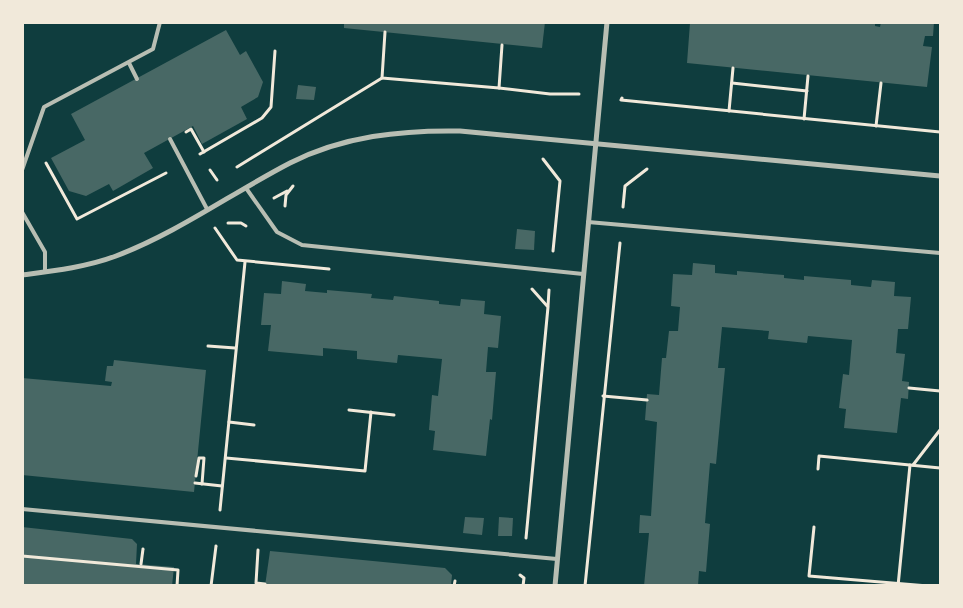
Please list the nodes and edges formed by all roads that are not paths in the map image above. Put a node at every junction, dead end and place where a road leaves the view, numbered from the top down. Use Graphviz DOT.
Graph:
graph roads {
  1 [pos="160,22"];
  2 [pos="607,22"];
  3 [pos="129,62"];
  4 [pos="137,78"];
  5 [pos="170,139"];
  6 [pos="595,143"];
  7 [pos="22,170"];
  8 [pos="940,176"];
  9 [pos="246,188"];
  10 [pos="207,209"];
  11 [pos="22,212"];
  12 [pos="588,222"];
  13 [pos="940,253"];
  14 [pos="45,272"];
  15 [pos="583,274"];
  16 [pos="22,275"];
  17 [pos="22,509"];
  18 [pos="557,558"];
  19 [pos="555,586"];
  1 -- 3 [label="lane"];
  2 -- 6 [label="street"];
  3 -- 4 [label="lane"];
  3 -- 7 [label="lane"];
  5 -- 10 [label="lane"];
  6 -- 8 [label="street"];
  6 -- 9 [label="street"];
  6 -- 12 [label="street"];
  9 -- 10 [label="street"];
  9 -- 15 [label="lane"];
  10 -- 14 [label="street"];
  11 -- 14 [label="lane"];
  12 -- 13 [label="lane"];
  12 -- 15 [label="street"];
  14 -- 16 [label="street"];
  15 -- 18 [label="street"];
  17 -- 18 [label="lane"];
  18 -- 19 [label="street"];
}
